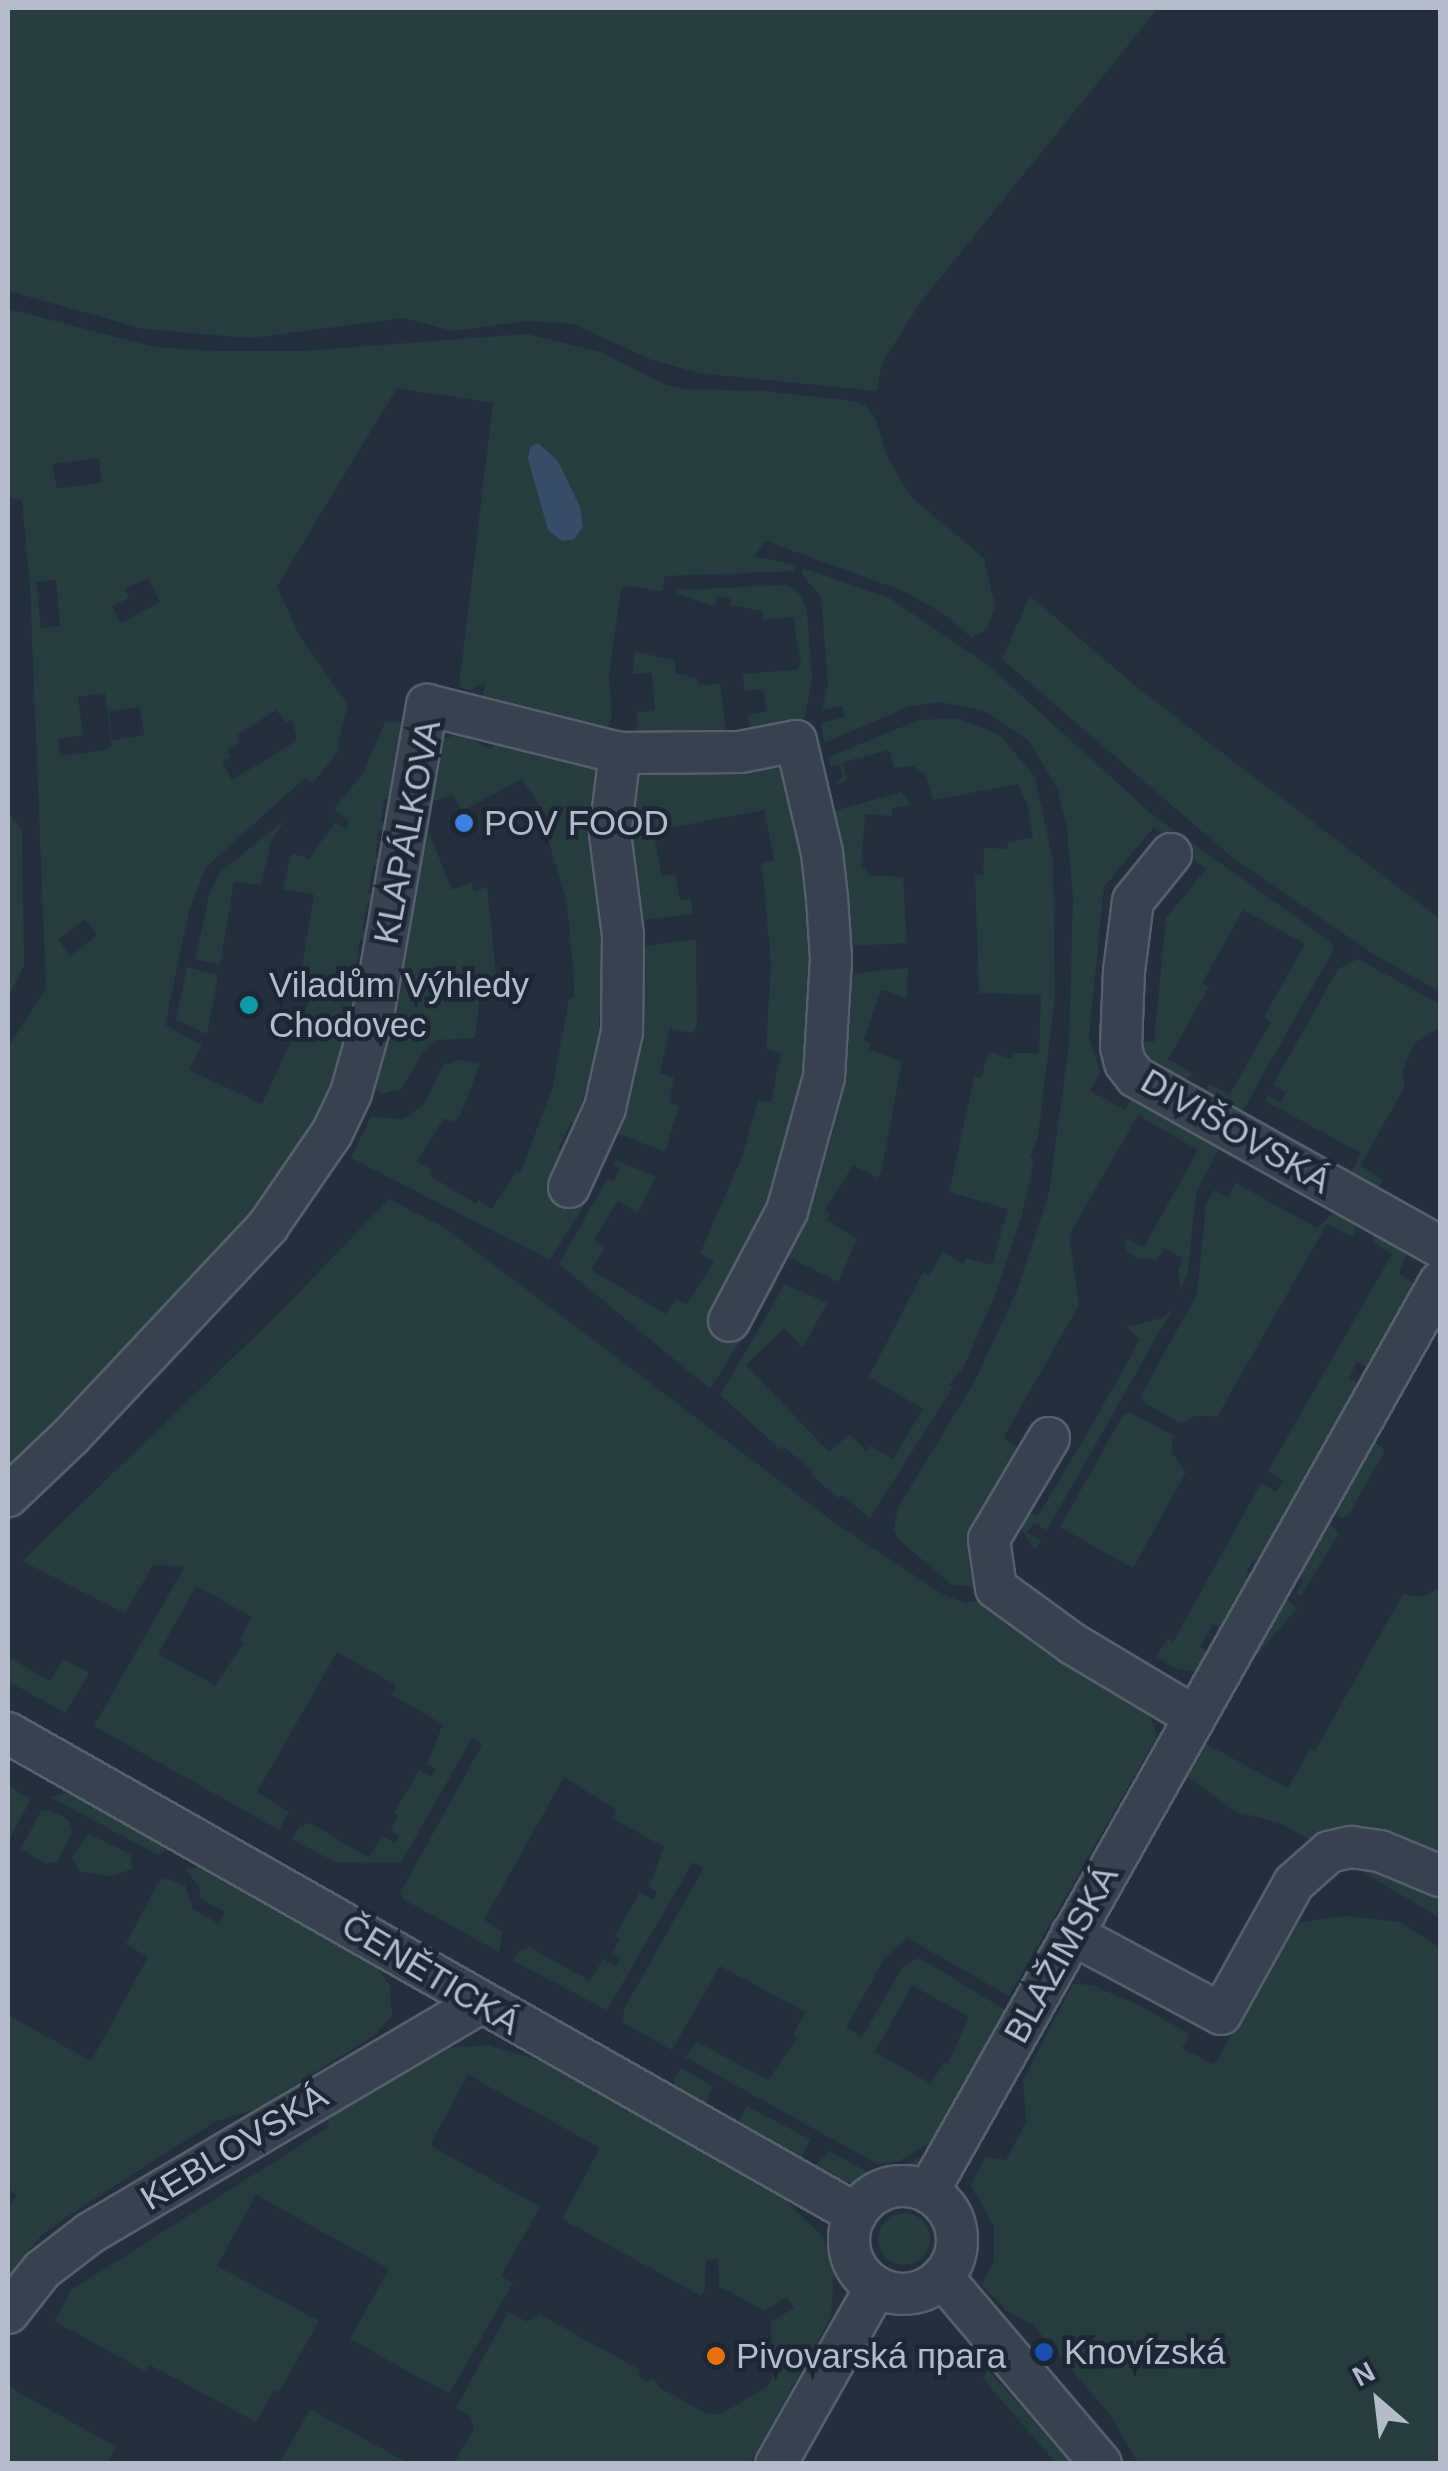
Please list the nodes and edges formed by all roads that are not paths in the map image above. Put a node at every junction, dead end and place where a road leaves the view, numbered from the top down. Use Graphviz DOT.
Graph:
graph roads {
  1 [pos="620,752"];
  2 [pos="1171,854"];
  3 [pos="569,1187"];
  4 [pos="1440,1246"];
  5 [pos="1440,1282"];
  6 [pos="729,1321"];
  7 [pos="1049,1438"];
  8 [pos="8,1496"];
  9 [pos="1195,1717"];
  10 [pos="8,1733"];
  11 [pos="1440,1876"];
  12 [pos="1072,1934"];
  13 [pos="478,2004"];
  14 [pos="928,2192"];
  15 [pos="856,2214"];
  16 [pos="942,2277"];
  17 [pos="876,2288"];
  18 [pos="8,2314"];
  19 [pos="776,2464"];
  20 [pos="1101,2464"];
  1 -- 3 [label="street"];
  1 -- 6 [label="street, KLAPÁLKOVA"];
  1 -- 8 [label="street, KLAPÁLKOVA"];
  2 -- 4 [label="street, DIVIŠOVSKÁ"];
  5 -- 9 [label="street"];
  7 -- 9 [label="street"];
  9 -- 12 [label="street, BLAŽIMSKÁ"];
  10 -- 13 [label="street, ČENĚTICKÁ"];
  11 -- 12 [label="street"];
  12 -- 14 [label="street, BLAŽIMSKÁ"];
  13 -- 15 [label="street, ČENĚTICKÁ"];
  13 -- 18 [label="street, KEBLOVSKÁ"];
  14 -- 15 [label="street"];
  14 -- 16 [label="street"];
  15 -- 17 [label="street"];
  16 -- 17 [label="street"];
  16 -- 20 [label="street"];
  17 -- 19 [label="street"];
}
